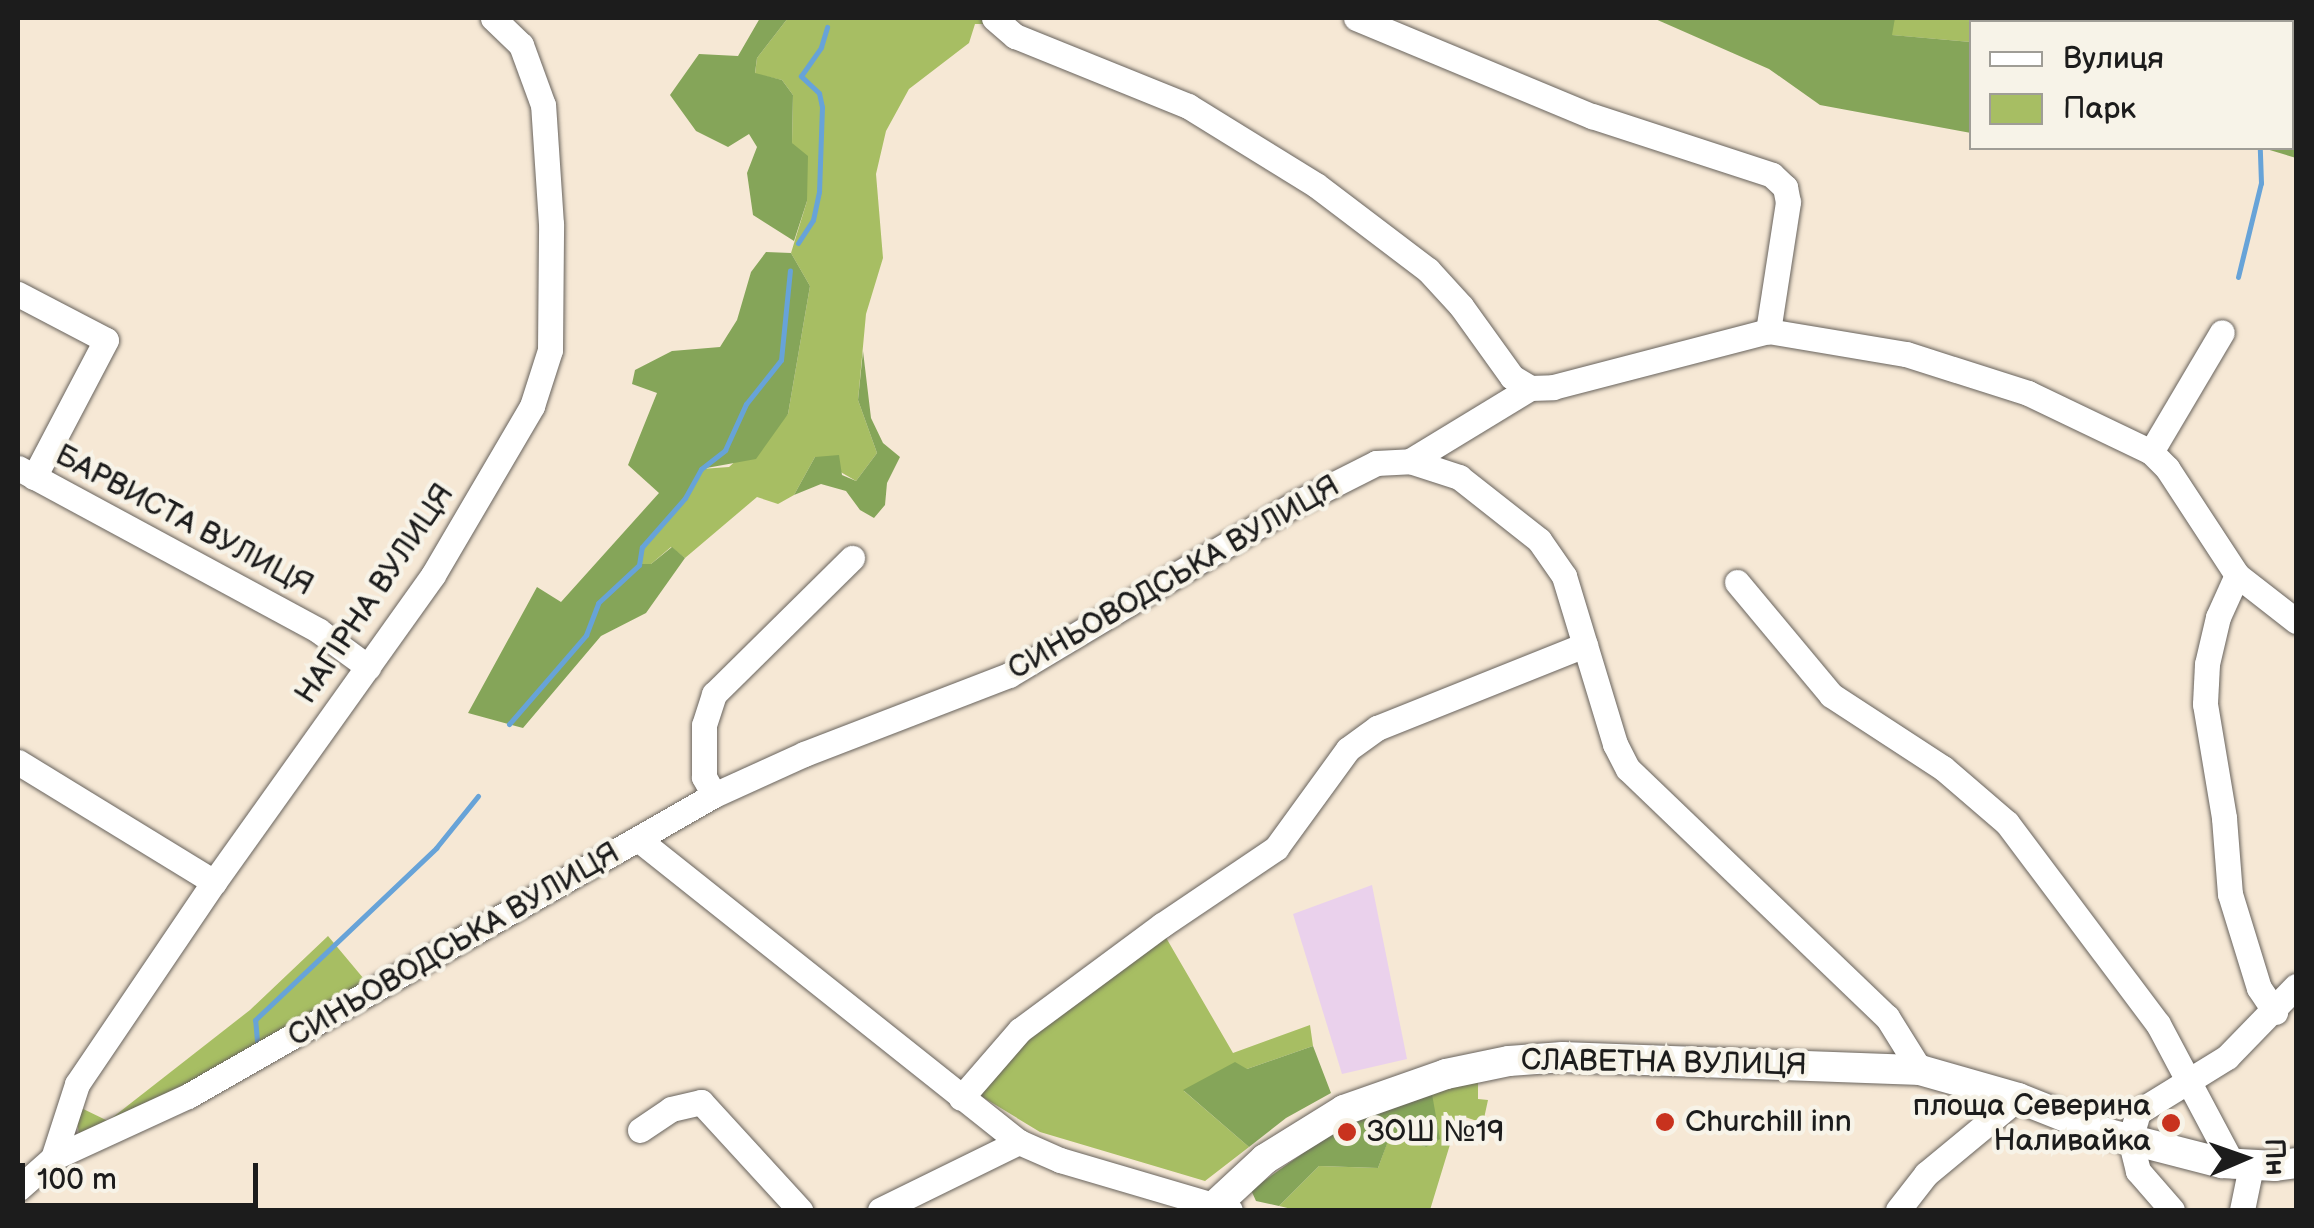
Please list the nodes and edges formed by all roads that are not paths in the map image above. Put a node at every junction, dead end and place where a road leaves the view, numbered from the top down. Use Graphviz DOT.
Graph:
graph roads {
  1 [pos="494,18"];
  2 [pos="1356,18"];
  3 [pos="995,21"];
  4 [pos="18,294"];
  5 [pos="1768,331"];
  6 [pos="2222,332"];
  7 [pos="1493,353"];
  8 [pos="1530,388"];
  9 [pos="1476,419"];
  10 [pos="2151,452"];
  11 [pos="1410,461"];
  12 [pos="26,472"];
  13 [pos="1459,476"];
  14 [pos="852,558"];
  15 [pos="2237,575"];
  16 [pos="1737,582"];
  17 [pos="2296,621"];
  18 [pos="1585,644"];
  19 [pos="368,667"];
  20 [pos="18,762"];
  21 [pos="714,795"];
  22 [pos="638,839"];
  23 [pos="214,882"];
  24 [pos="2296,986"];
  25 [pos="2275,1012"];
  26 [pos="2227,1057"];
  27 [pos="1920,1070"];
  28 [pos="2187,1083"];
  29 [pos="961,1098"];
  30 [pos="2018,1098"];
  31 [pos="2211,1118"];
  32 [pos="640,1130"];
  33 [pos="2130,1140"];
  34 [pos="1019,1142"];
  35 [pos="53,1158"];
  36 [pos="2296,1163"];
  37 [pos="2242,1165"];
  38 [pos="18,1188"];
  39 [pos="1218,1209"];
  40 [pos="800,1210"];
  41 [pos="880,1210"];
  42 [pos="1898,1210"];
  43 [pos="2172,1210"];
  44 [pos="2242,1210"];
  1 -- 19 [label="street, НАГІРНА ВУЛИЦЯ"];
  2 -- 5 [label="street"];
  3 -- 7 [label="street"];
  4 -- 12 [label="street"];
  5 -- 8 [label="street"];
  5 -- 10 [label="street"];
  6 -- 10 [label="street"];
  7 -- 8 [label="street"];
  7 -- 9 [label="street"];
  8 -- 9 [label="street"];
  9 -- 11 [label="street"];
  9 -- 13 [label="street"];
  10 -- 15 [label="street"];
  11 -- 13 [label="street, СИНЬОВОДСЬКА ВУЛИЦЯ"];
  11 -- 21 [label="street, СИНЬОВОДСЬКА ВУЛИЦЯ"];
  12 -- 19 [label="street, БАРВИСТА ВУЛИЦЯ"];
  13 -- 18 [label="street, СИНЬОВОДСЬКА ВУЛИЦЯ"];
  14 -- 21 [label="street"];
  15 -- 17 [label="street"];
  15 -- 25 [label="street"];
  16 -- 28 [label="street"];
  18 -- 27 [label="street, СИНЬОВОДСЬКА ВУЛИЦЯ"];
  18 -- 29 [label="street"];
  19 -- 23 [label="street, НАГІРНА ВУЛИЦЯ"];
  20 -- 23 [label="street"];
  21 -- 22 [label="street, СИНЬОВОДСЬКА ВУЛИЦЯ"];
  22 -- 29 [label="street"];
  22 -- 35 [label="street, СИНЬОВОДСЬКА ВУЛИЦЯ"];
  23 -- 35 [label="street, НАГІРНА ВУЛИЦЯ"];
  24 -- 25 [label="street"];
  25 -- 26 [label="street"];
  26 -- 28 [label="street"];
  26 -- 31 [label="street"];
  27 -- 30 [label="main road"];
  27 -- 39 [label="main road, СЛАВЕТНА ВУЛИЦЯ"];
  28 -- 31 [label="street"];
  28 -- 33 [label="street"];
  29 -- 34 [label="street"];
  30 -- 33 [label="main road"];
  30 -- 42 [label="street"];
  31 -- 37 [label="street"];
  32 -- 40 [label="street"];
  33 -- 37 [label="main road"];
  33 -- 43 [label="street"];
  34 -- 39 [label="street"];
  34 -- 41 [label="street"];
  35 -- 38 [label="street, СИНЬОВОДСЬКА ВУЛИЦЯ"];
  36 -- 37 [label="main road"];
  37 -- 44 [label="street"];
}
